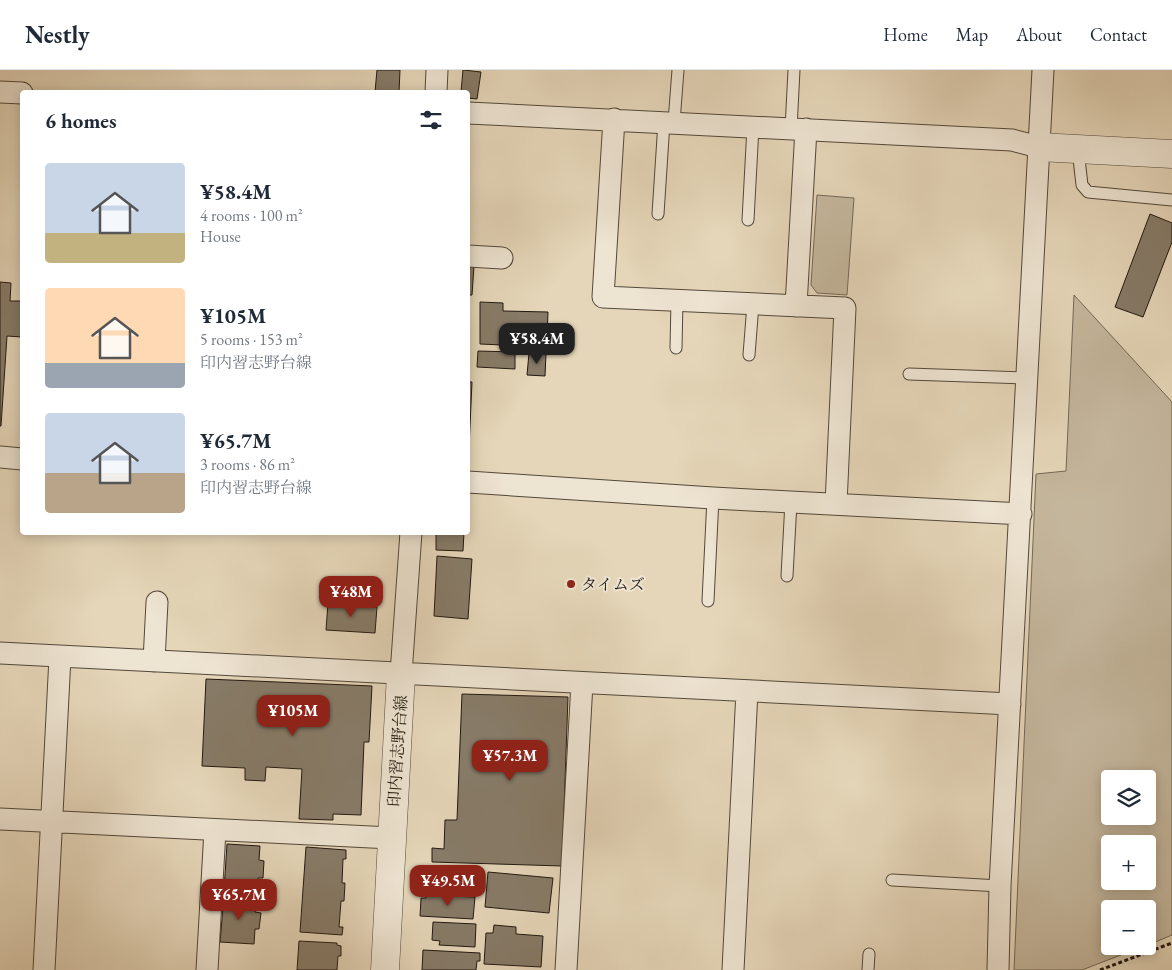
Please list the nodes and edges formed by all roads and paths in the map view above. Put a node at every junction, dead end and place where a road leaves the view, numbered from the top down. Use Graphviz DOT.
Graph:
graph roads {
  1 [pos="437,70"];
  2 [pos="678,70"];
  3 [pos="794,70"];
  4 [pos="1043,70"];
  5 [pos="436,90"];
  6 [pos="0,92"];
  7 [pos="20,93"];
  8 [pos="470,113"];
  9 [pos="614,119"];
  10 [pos="669,122"];
  11 [pos="753,127"];
  12 [pos="798,129"];
  13 [pos="1039,147"];
  14 [pos="1078,150"];
  15 [pos="1172,154"];
  16 [pos="1172,200"];
  17 [pos="658,214"];
  18 [pos="748,220"];
  19 [pos="470,256"];
  20 [pos="502,258"];
  21 [pos="677,300"];
  22 [pos="753,304"];
  23 [pos="796,306"];
  24 [pos="676,348"];
  25 [pos="748,355"];
  26 [pos="910,374"];
  27 [pos="1026,378"];
  28 [pos="0,457"];
  29 [pos="20,458"];
  30 [pos="470,482"];
  31 [pos="713,498"];
  32 [pos="791,502"];
  33 [pos="836,504"];
  34 [pos="1021,514"];
  35 [pos="411,535"];
  36 [pos="788,576"];
  37 [pos="708,601"];
  38 [pos="157,602"];
  39 [pos="0,653"];
  40 [pos="60,656"];
  41 [pos="154,661"];
  42 [pos="401,674"];
  43 [pos="582,683"];
  44 [pos="747,691"];
  45 [pos="1010,704"];
  46 [pos="0,819"];
  47 [pos="50,822"];
  48 [pos="215,830"];
  49 [pos="391,838"];
  50 [pos="892,880"];
  51 [pos="1000,886"];
  52 [pos="1172,942"];
  53 [pos="869,954"];
  54 [pos="44,970"];
  55 [pos="208,970"];
  56 [pos="385,970"];
  57 [pos="566,970"];
  58 [pos="733,970"];
  59 [pos="868,970"];
  60 [pos="998,970"];
  61 [pos="1100,970"];
  1 -- 5 [label="street"];
  2 -- 10 [label="lane"];
  3 -- 12 [label="lane"];
  4 -- 13 [label="street"];
  6 -- 7 [label="street"];
  8 -- 9 [label="street"];
  9 -- 10 [label="street"];
  9 -- 21 [label="street"];
  10 -- 11 [label="street"];
  10 -- 17 [label="lane"];
  11 -- 12 [label="street"];
  11 -- 18 [label="lane"];
  12 -- 13 [label="street"];
  12 -- 23 [label="street"];
  13 -- 14 [label="street"];
  13 -- 27 [label="street"];
  14 -- 15 [label="street"];
  14 -- 16 [label="lane"];
  19 -- 20 [label="street"];
  21 -- 22 [label="street"];
  21 -- 24 [label="lane"];
  22 -- 23 [label="street"];
  22 -- 25 [label="lane"];
  23 -- 33 [label="street"];
  26 -- 27 [label="lane"];
  27 -- 34 [label="street"];
  28 -- 29 [label="street"];
  30 -- 31 [label="street"];
  31 -- 32 [label="street"];
  31 -- 37 [label="lane"];
  32 -- 33 [label="street"];
  32 -- 36 [label="lane"];
  33 -- 34 [label="street"];
  34 -- 45 [label="street"];
  35 -- 42 [label="street, 印内習志野台線"];
  38 -- 41 [label="street"];
  39 -- 40 [label="street"];
  40 -- 41 [label="street"];
  40 -- 47 [label="street"];
  41 -- 42 [label="street"];
  42 -- 43 [label="street"];
  42 -- 49 [label="street, 印内習志野台線"];
  43 -- 44 [label="street"];
  43 -- 57 [label="street"];
  44 -- 45 [label="street"];
  44 -- 58 [label="street"];
  45 -- 51 [label="street"];
  46 -- 47 [label="street"];
  47 -- 48 [label="street"];
  47 -- 54 [label="street"];
  48 -- 49 [label="street"];
  48 -- 55 [label="street"];
  49 -- 56 [label="street, 印内習志野台線"];
  50 -- 51 [label="lane"];
  51 -- 60 [label="street"];
  52 -- 61 [label="path"];
  53 -- 59 [label="lane"];
}
